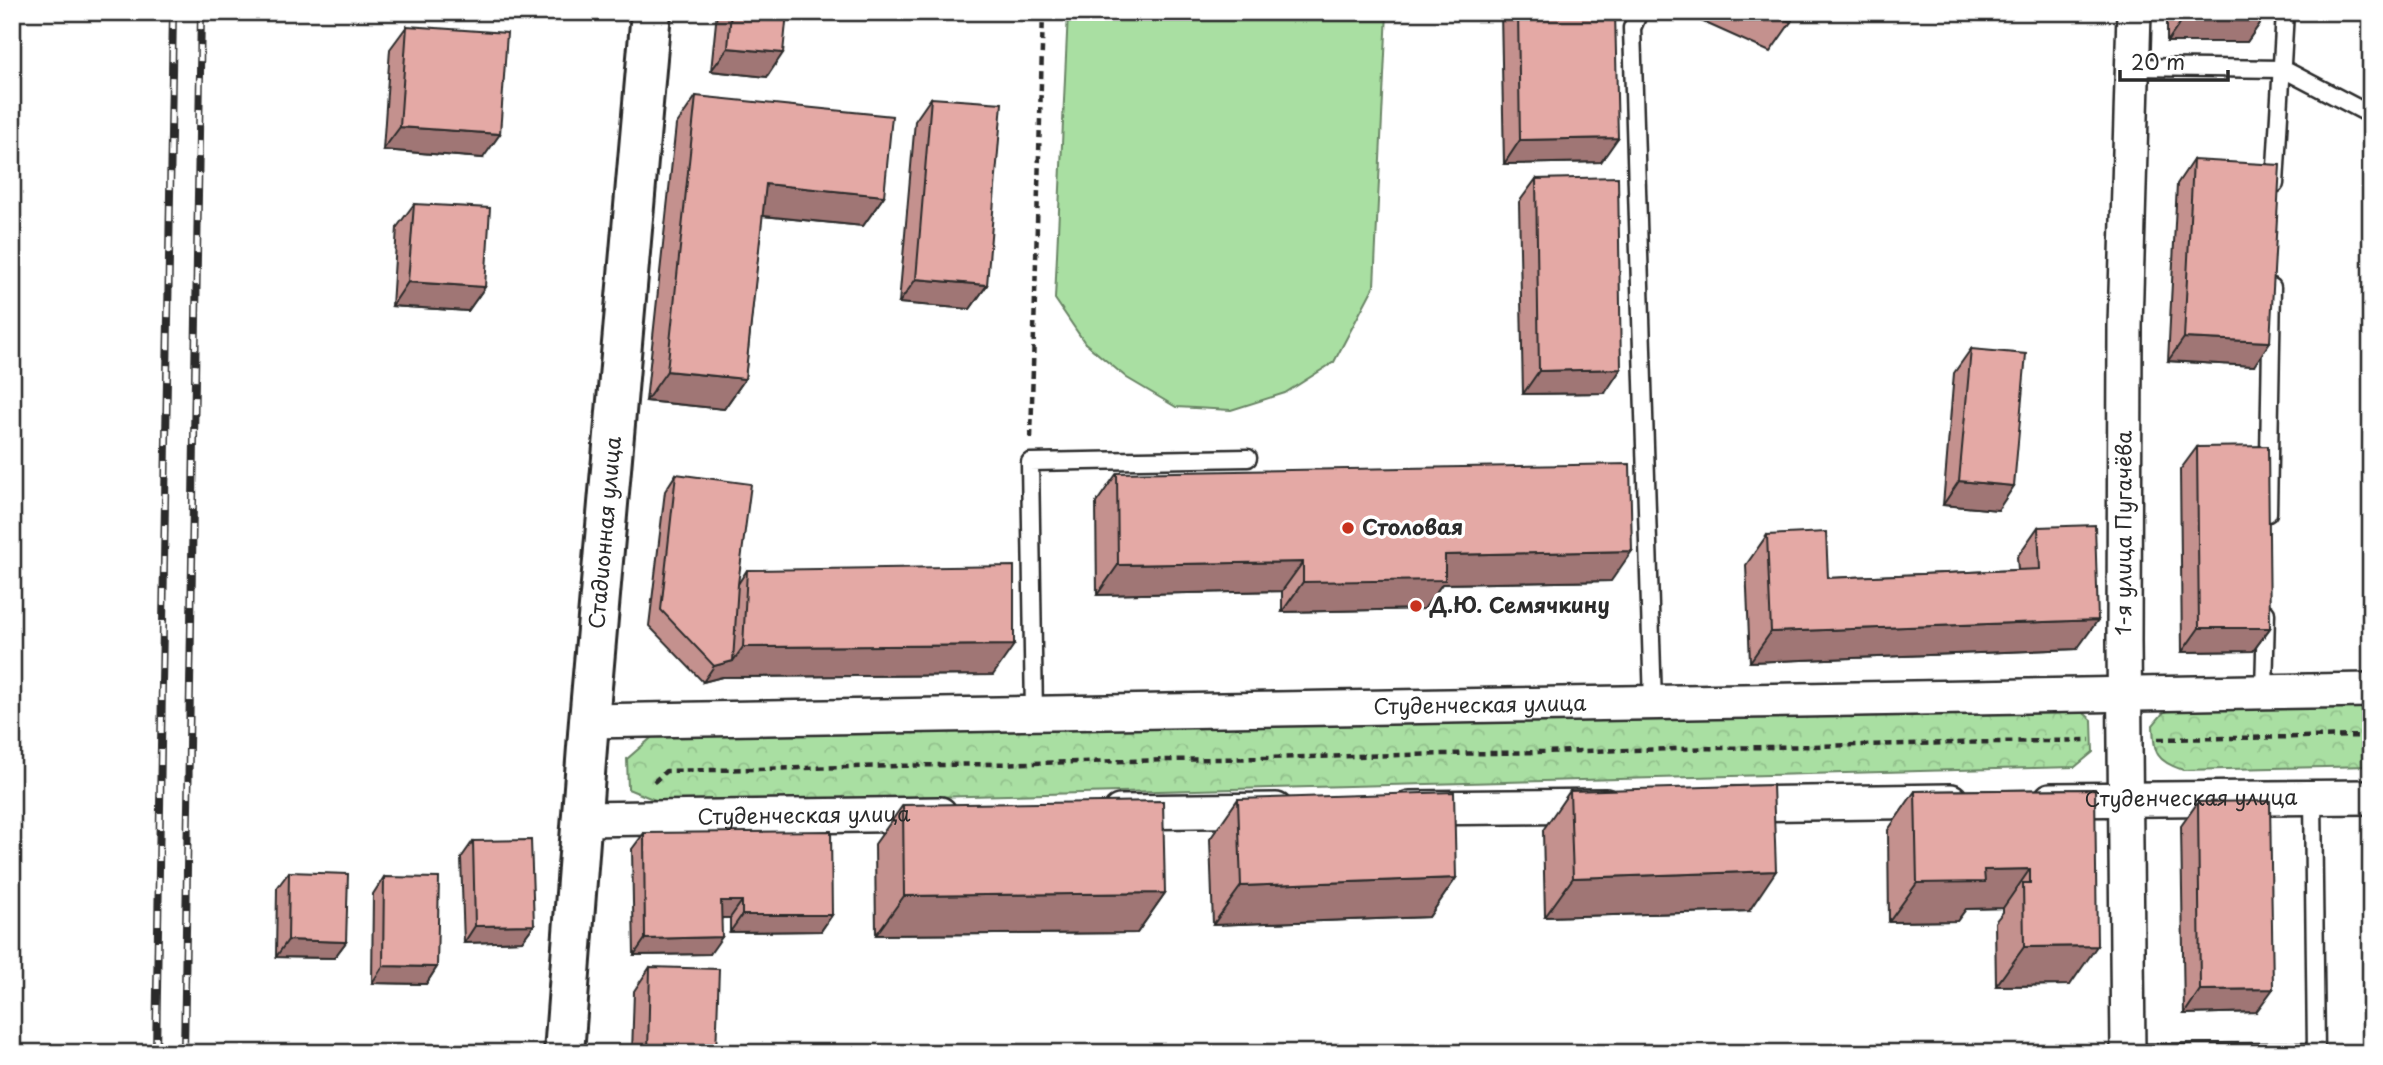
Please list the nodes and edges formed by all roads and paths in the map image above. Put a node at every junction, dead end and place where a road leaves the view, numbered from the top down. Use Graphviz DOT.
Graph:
graph roads {
  1 [pos="651,12"];
  2 [pos="1044,12"];
  3 [pos="1639,12"];
  4 [pos="2134,12"];
  5 [pos="2285,12"];
  6 [pos="2134,67"];
  7 [pos="2283,69"];
  8 [pos="2371,115"];
  9 [pos="2274,201"];
  10 [pos="2273,271"];
  11 [pos="1248,458"];
  12 [pos="1030,462"];
  13 [pos="2267,535"];
  14 [pos="2266,591"];
  15 [pos="2371,690"];
  16 [pos="2264,692"];
  17 [pos="2124,694"];
  18 [pos="1653,702"];
  19 [pos="1034,713"];
  20 [pos="589,722"];
  21 [pos="2371,736"];
  22 [pos="2125,740"];
  23 [pos="2313,797"];
  24 [pos="2371,797"];
  25 [pos="2126,799"];
  26 [pos="1696,804"];
  27 [pos="1640,805"];
  28 [pos="1377,808"];
  29 [pos="1308,809"];
  30 [pos="1086,812"];
  31 [pos="975,813"];
  32 [pos="642,817"];
  33 [pos="582,819"];
  34 [pos="564,1053"];
  35 [pos="2128,1053"];
  36 [pos="2143,1053"];
  1 -- 20 [label="street, Стадионная улица"];
  2 -- 12 [label="path"];
  3 -- 18 [label="lane"];
  4 -- 6 [label="street, 1-я улица Пугачёва"];
  5 -- 7 [label="lane"];
  6 -- 7 [label="lane"];
  6 -- 17 [label="street, 1-я улица Пугачёва"];
  7 -- 8 [label="lane"];
  7 -- 9 [label="lane"];
  10 -- 13 [label="lane"];
  11 -- 12 [label="lane"];
  12 -- 19 [label="lane"];
  14 -- 16 [label="lane"];
  15 -- 16 [label="street, Студенческая улица"];
  16 -- 17 [label="street, Студенческая улица"];
  17 -- 18 [label="street, Студенческая улица"];
  17 -- 22 [label="street, 1-я улица Пугачёва"];
  18 -- 19 [label="street, Студенческая улица"];
  19 -- 20 [label="street, Студенческая улица"];
  20 -- 33 [label="street, Стадионная улица"];
  21 -- 22 [label="path"];
  22 -- 25 [label="street, 1-я улица Пугачёва"];
  22 -- 32 [label="path"];
  23 -- 24 [label="street, Студенческая улица"];
  23 -- 25 [label="street, Студенческая улица"];
  23 -- 36 [label="lane"];
  25 -- 26 [label="street, Студенческая улица"];
  25 -- 35 [label="street, 1-я улица Пугачёва"];
  27 -- 28 [label="street"];
  29 -- 30 [label="street"];
  31 -- 32 [label="street, Студенческая улица"];
  32 -- 33 [label="street, Студенческая улица"];
  33 -- 34 [label="street, Стадионная улица"];
}
